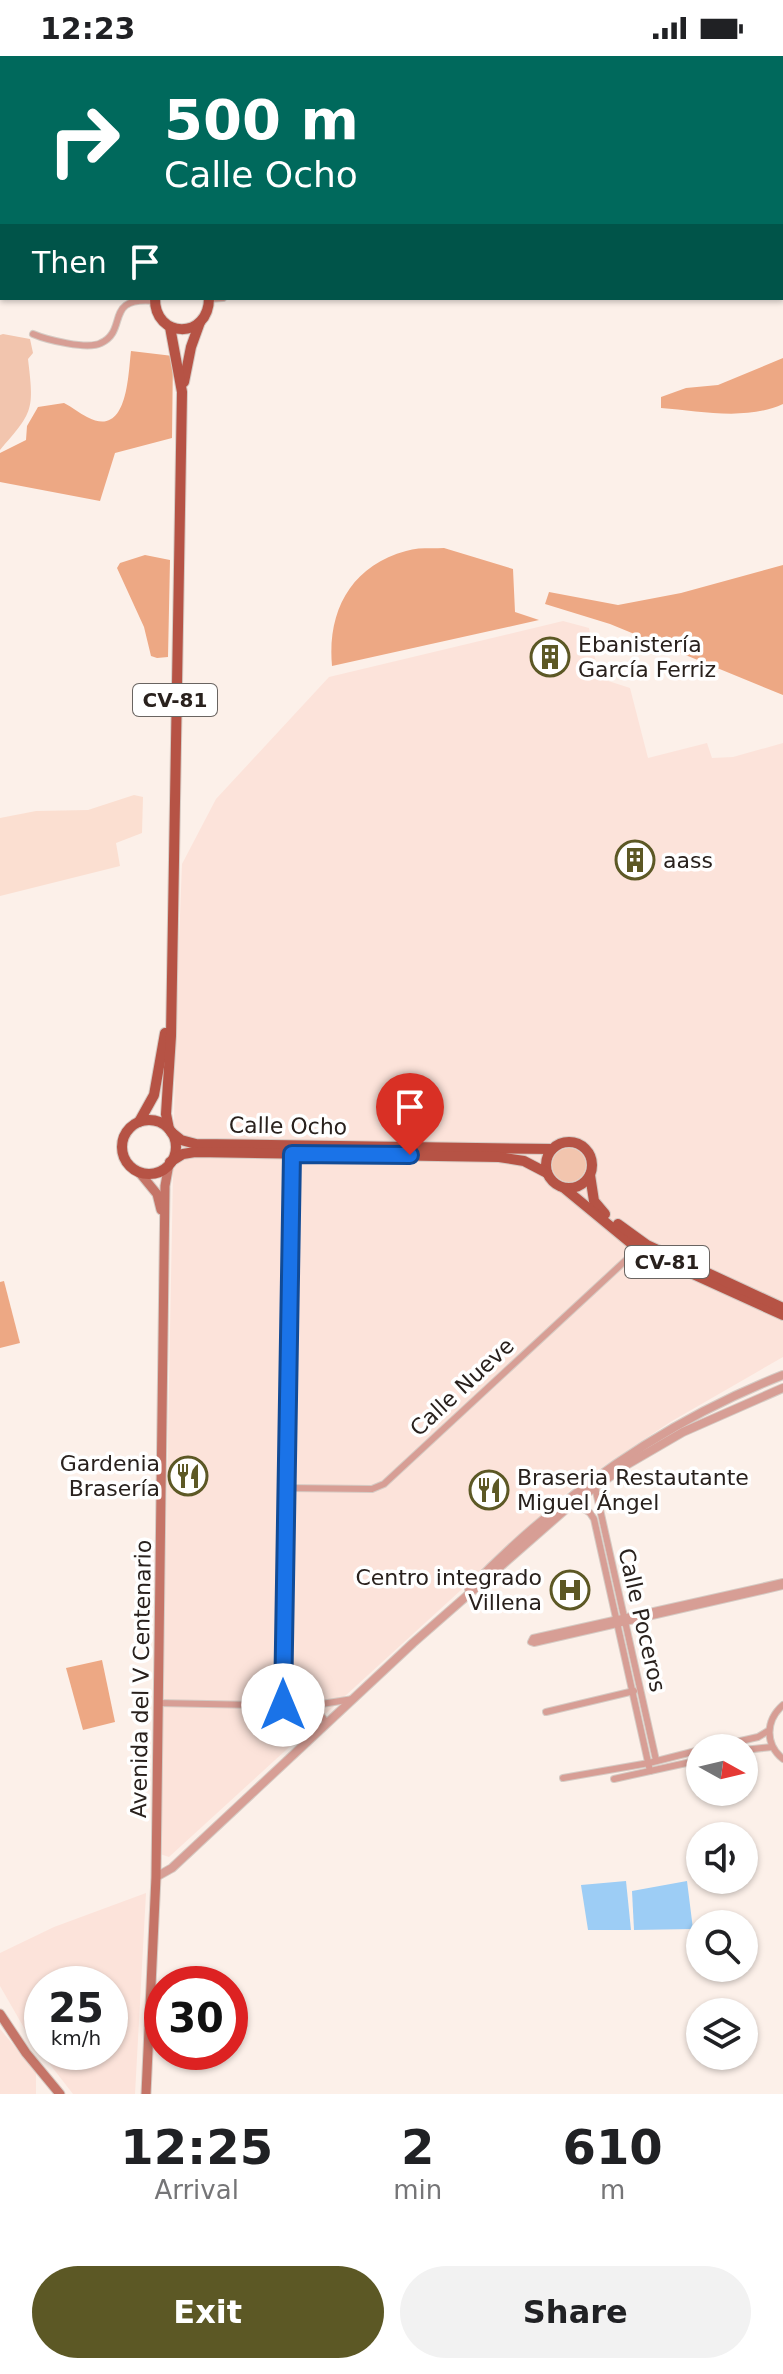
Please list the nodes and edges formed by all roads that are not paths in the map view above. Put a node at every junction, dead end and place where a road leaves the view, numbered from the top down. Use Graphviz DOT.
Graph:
graph roads {
  1 [pos="138,300"];
  2 [pos="155,300"];
  3 [pos="209,300"];
  4 [pos="200,322"];
  5 [pos="170,327"];
  6 [pos="33,334"];
  7 [pos="182,392"];
  8 [pos="169,1007"];
  9 [pos="139,1122"];
  10 [pos="170,1130"];
  11 [pos="552,1149"];
  12 [pos="292,1154"];
  13 [pos="170,1163"];
  14 [pos="139,1172"];
  15 [pos="547,1173"];
  16 [pos="590,1175"];
  17 [pos="564,1188"];
  18 [pos="638,1249"];
  19 [pos="165,1265"];
  20 [pos="783,1308"];
  21 [pos="783,1315"];
  22 [pos="783,1375"];
  23 [pos="783,1388"];
  24 [pos="595,1486"];
  25 [pos="286,1488"];
  26 [pos="574,1502"];
  27 [pos="783,1584"];
  28 [pos="438,1621"];
  29 [pos="621,1621"];
  30 [pos="634,1691"];
  31 [pos="356,1697"];
  32 [pos="158,1703"];
  33 [pos="283,1705"];
  34 [pos="783,1705"];
  35 [pos="309,1706"];
  36 [pos="546,1712"];
  37 [pos="327,1723"];
  38 [pos="768,1731"];
  39 [pos="758,1737"];
  40 [pos="772,1747"];
  41 [pos="758,1748"];
  42 [pos="686,1754"];
  43 [pos="783,1759"];
  44 [pos="686,1761"];
  45 [pos="652,1765"];
  46 [pos="563,1778"];
  47 [pos="614,1779"];
  48 [pos="156,1877"];
  49 [pos="0,2014"];
  50 [pos="60,2094"];
  51 [pos="146,2094"];
  1 -- 6 [label="street"];
  2 -- 5 [label="main road, CV-81"];
  3 -- 4 [label="main road, CV-81"];
  4 -- 5 [label="main road"];
  4 -- 7 [label="main road, CV-81"];
  5 -- 7 [label="main road, CV-81"];
  7 -- 8 [label="main road, CV-81"];
  8 -- 9 [label="main road, CV-81"];
  8 -- 10 [label="main road, CV-81"];
  9 -- 10 [label="main road, CV-81"];
  9 -- 14 [label="main road, CV-81"];
  10 -- 11 [label="main road, Calle Ocho / CV-81"];
  10 -- 13 [label="main road, CV-81"];
  11 -- 15 [label="main road"];
  11 -- 16 [label="main road, CV-81"];
  12 -- 13 [label="main road, Calle Ocho / CV-81"];
  12 -- 15 [label="main road, Calle Ocho / CV-81"];
  12 -- 25 [label="street"];
  13 -- 14 [label="main road, CV-81"];
  13 -- 19 [label="main road, Avenida del V Centenario"];
  14 -- 19 [label="main road, Avenida del V Centenario"];
  15 -- 17 [label="main road, CV-81"];
  16 -- 17 [label="main road"];
  16 -- 20 [label="main road, CV-81"];
  17 -- 18 [label="main road, CV-81"];
  18 -- 21 [label="main road, CV-81"];
  18 -- 25 [label="street, Calle Nueve"];
  19 -- 32 [label="main road, Avenida del V Centenario"];
  22 -- 28 [label="street"];
  23 -- 24 [label="street"];
  24 -- 26 [label="street"];
  24 -- 29 [label="street, Calle Poceros"];
  25 -- 33 [label="street"];
  26 -- 28 [label="street"];
  26 -- 29 [label="street, Calle Poceros"];
  27 -- 29 [label="street"];
  28 -- 31 [label="street"];
  29 -- 29 [label="street"];
  29 -- 30 [label="street, Calle Poceros"];
  29 -- 45 [label="street, Calle Poceros"];
  30 -- 36 [label="street"];
  30 -- 45 [label="street, Calle Poceros"];
  31 -- 35 [label="street"];
  31 -- 37 [label="street"];
  32 -- 33 [label="street"];
  32 -- 48 [label="main road, Avenida del V Centenario"];
  33 -- 35 [label="street"];
  34 -- 38 [label="street"];
  35 -- 37 [label="street"];
  37 -- 48 [label="street"];
  38 -- 39 [label="street"];
  38 -- 40 [label="street"];
  40 -- 41 [label="street"];
  40 -- 43 [label="street"];
  42 -- 45 [label="street"];
  44 -- 45 [label="street"];
  45 -- 46 [label="street"];
  45 -- 47 [label="street"];
  48 -- 51 [label="main road, Avenida del V Centenario"];
  49 -- 50 [label="main road"];
}
